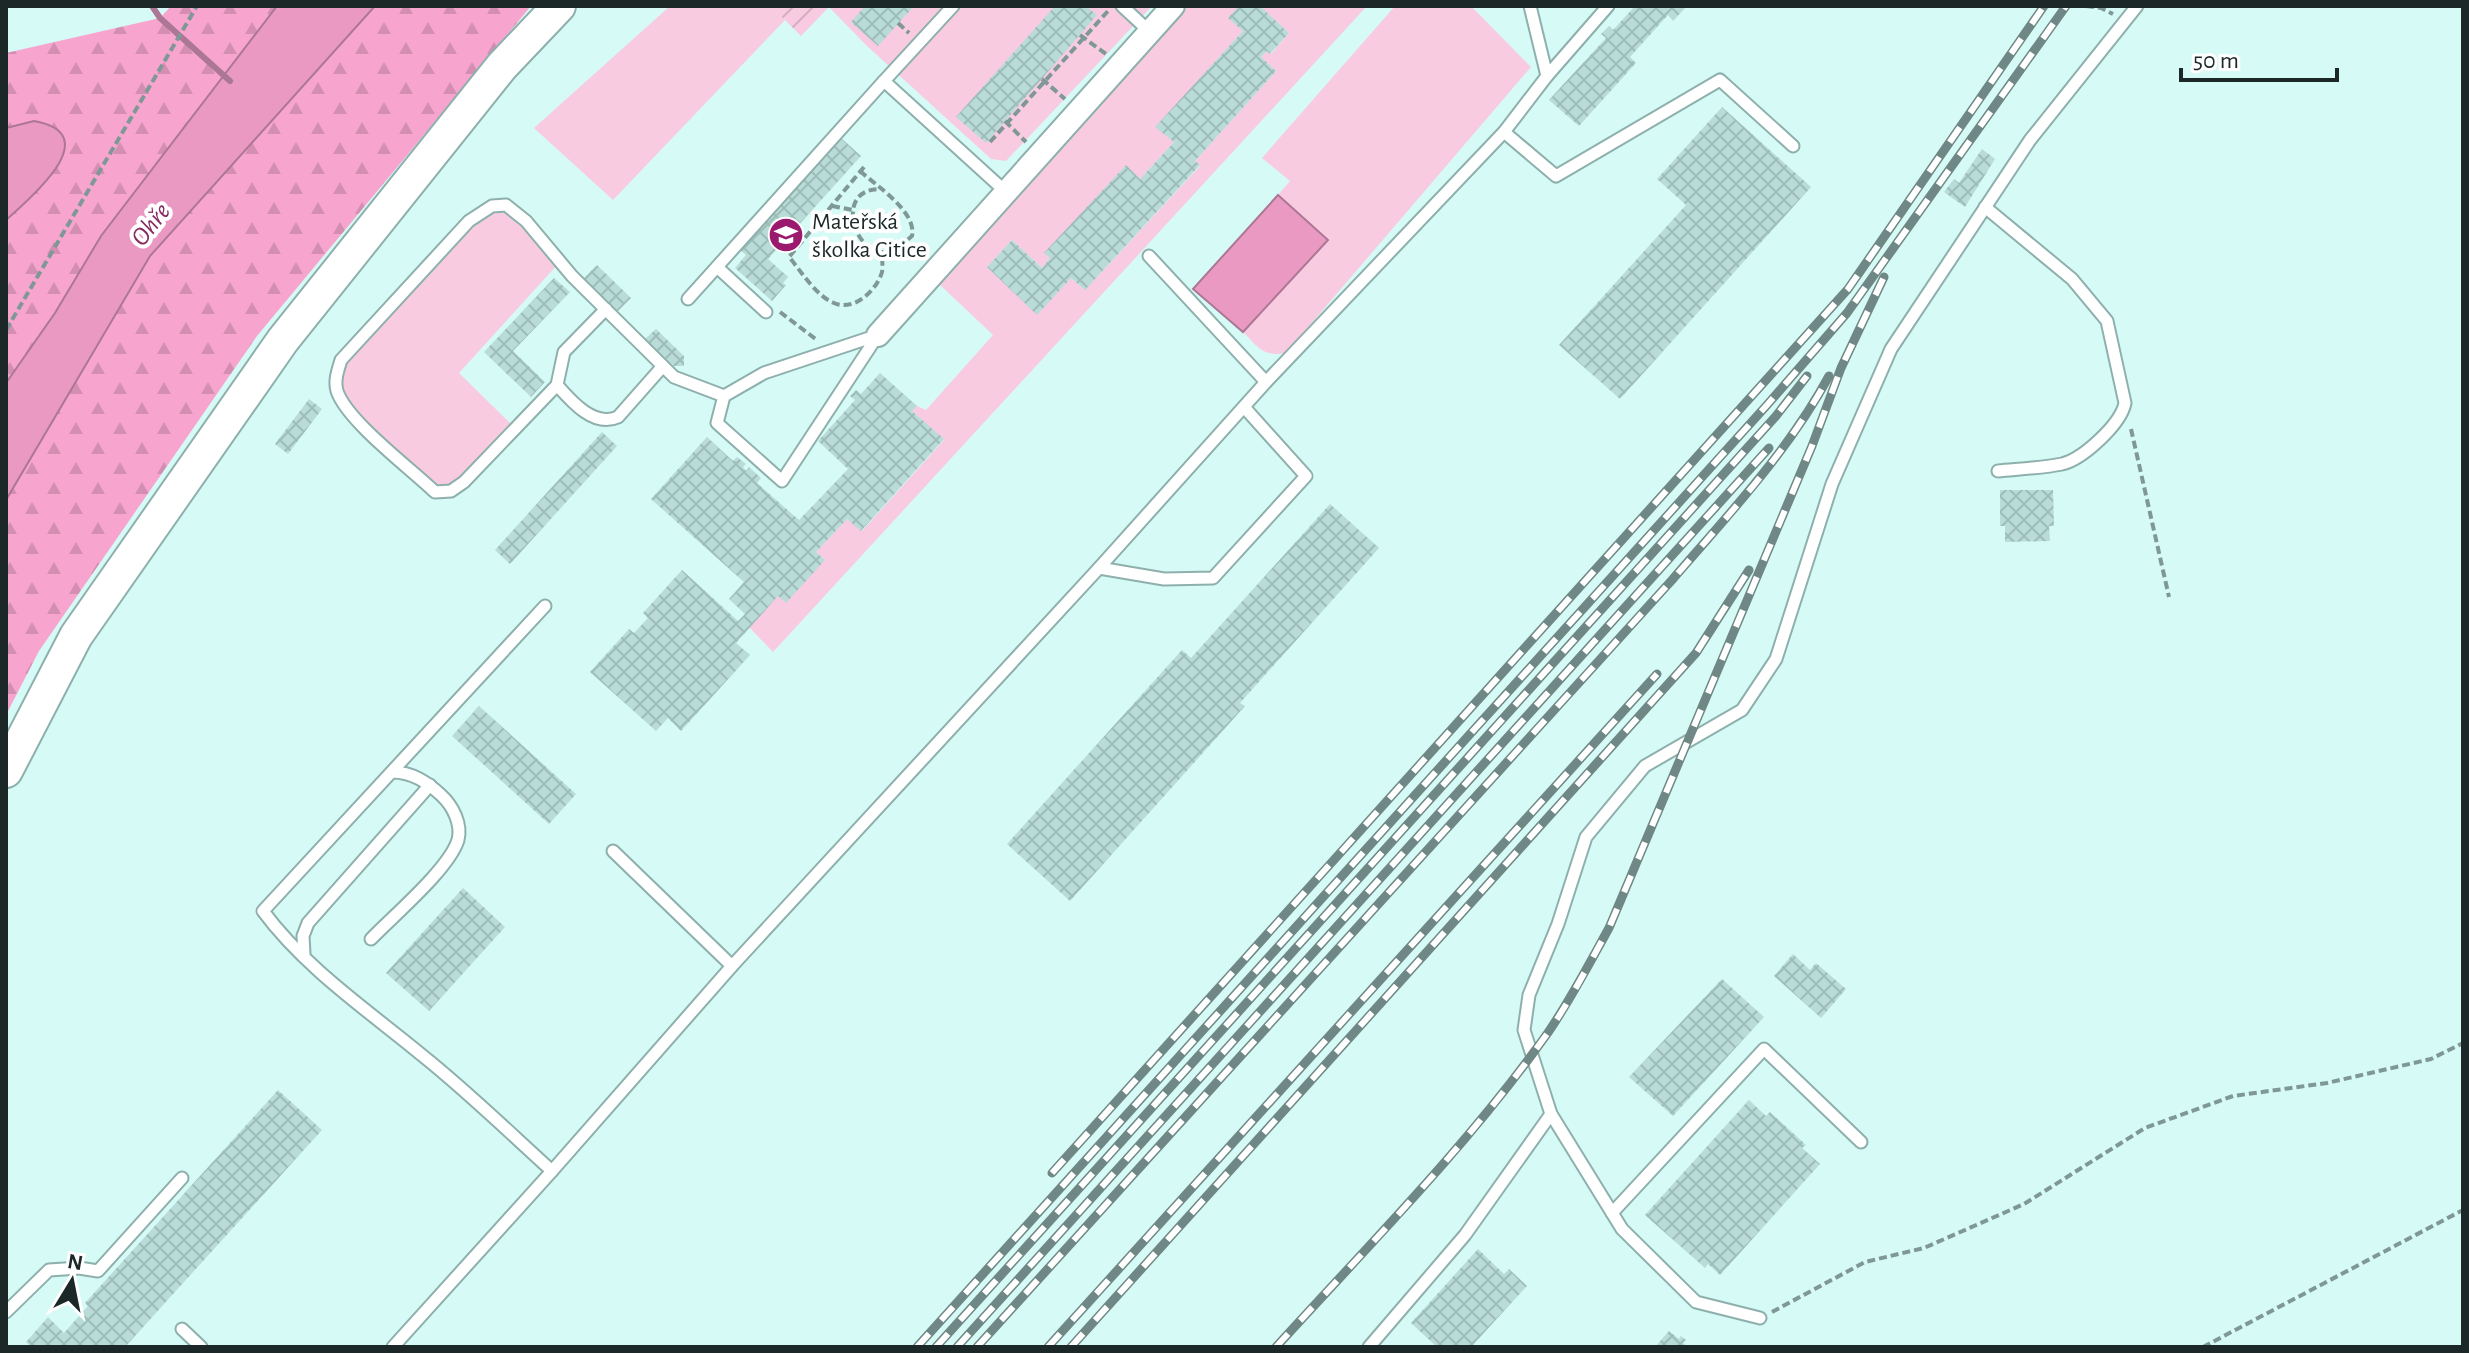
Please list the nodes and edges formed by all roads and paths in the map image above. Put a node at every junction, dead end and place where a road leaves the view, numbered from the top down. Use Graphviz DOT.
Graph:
graph roads {
  1 [pos="197,6"];
  2 [pos="559,6"];
  3 [pos="953,6"];
  4 [pos="1112,6"];
  5 [pos="1122,6"];
  6 [pos="1173,6"];
  7 [pos="1530,6"];
  8 [pos="1608,6"];
  9 [pos="2086,6"];
  10 [pos="2137,6"];
  11 [pos="2126,20"];
  12 [pos="1150,32"];
  13 [pos="1082,36"];
  14 [pos="1120,66"];
  15 [pos="1547,76"];
  16 [pos="1043,80"];
  17 [pos="884,81"];
  18 [pos="1079,111"];
  19 [pos="1006,122"];
  20 [pos="1504,132"];
  21 [pos="990,142"];
  22 [pos="1793,146"];
  23 [pos="1039,155"];
  24 [pos="880,189"];
  25 [pos="1006,192"];
  26 [pos="832,206"];
  27 [pos="1985,207"];
  28 [pos="853,210"];
  29 [pos="882,252"];
  30 [pos="1149,256"];
  31 [pos="717,267"];
  32 [pos="688,299"];
  33 [pos="606,309"];
  34 [pos="763,310"];
  35 [pos="6,330"];
  36 [pos="878,335"];
  37 [pos="822,354"];
  38 [pos="663,366"];
  39 [pos="1266,382"];
  40 [pos="557,385"];
  41 [pos="724,396"];
  42 [pos="2125,403"];
  43 [pos="1244,407"];
  44 [pos="1998,471"];
  45 [pos="1099,568"];
  46 [pos="2169,597"];
  47 [pos="545,606"];
  48 [pos="6,771"];
  49 [pos="392,772"];
  50 [pos="430,785"];
  51 [pos="613,851"];
  52 [pos="371,939"];
  53 [pos="304,954"];
  54 [pos="732,966"];
  55 [pos="2463,1043"];
  56 [pos="1551,1114"];
  57 [pos="1861,1142"];
  58 [pos="552,1171"];
  59 [pos="182,1178"];
  60 [pos="2463,1210"];
  61 [pos="1612,1213"];
  62 [pos="6,1312"];
  63 [pos="1760,1318"];
  64 [pos="182,1329"];
  65 [pos="201,1347"];
  66 [pos="393,1347"];
  67 [pos="1369,1347"];
  68 [pos="2203,1347"];
  1 -- 35 [label="path"];
  2 -- 48 [label="street"];
  3 -- 17 [label="lane"];
  4 -- 13 [label="path"];
  5 -- 12 [label="lane"];
  6 -- 12 [label="street"];
  7 -- 15 [label="lane"];
  8 -- 15 [label="lane"];
  9 -- 11 [label="path"];
  10 -- 11 [label="lane"];
  11 -- 27 [label="lane"];
  12 -- 14 [label="street"];
  13 -- 14 [label="path"];
  13 -- 16 [label="path"];
  14 -- 18 [label="street"];
  15 -- 20 [label="lane"];
  16 -- 18 [label="path"];
  16 -- 19 [label="path"];
  17 -- 25 [label="lane"];
  17 -- 31 [label="lane"];
  18 -- 23 [label="street"];
  19 -- 21 [label="path"];
  19 -- 23 [label="path"];
  20 -- 22 [label="lane"];
  20 -- 39 [label="lane"];
  23 -- 25 [label="street"];
  24 -- 26 [label="path"];
  24 -- 28 [label="path"];
  24 -- 29 [label="path"];
  25 -- 36 [label="street"];
  26 -- 28 [label="path"];
  26 -- 29 [label="path"];
  27 -- 42 [label="lane"];
  27 -- 56 [label="lane"];
  28 -- 29 [label="path"];
  30 -- 39 [label="lane"];
  31 -- 32 [label="lane"];
  31 -- 34 [label="lane"];
  33 -- 38 [label="lane"];
  33 -- 40 [label="lane"];
  33 -- 40 [label="lane"];
  34 -- 37 [label="path"];
  36 -- 37 [label="lane"];
  36 -- 41 [label="lane"];
  37 -- 41 [label="lane"];
  38 -- 40 [label="lane"];
  38 -- 41 [label="lane"];
  39 -- 43 [label="lane"];
  42 -- 44 [label="lane"];
  42 -- 46 [label="path"];
  43 -- 45 [label="lane"];
  43 -- 45 [label="lane"];
  45 -- 54 [label="lane"];
  47 -- 49 [label="lane"];
  49 -- 50 [label="lane"];
  49 -- 53 [label="lane"];
  50 -- 52 [label="lane"];
  50 -- 53 [label="lane"];
  51 -- 54 [label="lane"];
  53 -- 58 [label="lane"];
  54 -- 58 [label="lane"];
  55 -- 63 [label="path"];
  56 -- 61 [label="lane"];
  56 -- 67 [label="lane"];
  57 -- 61 [label="lane"];
  58 -- 66 [label="lane"];
  59 -- 62 [label="lane"];
  60 -- 68 [label="path"];
  61 -- 63 [label="lane"];
  64 -- 65 [label="lane"];
}
